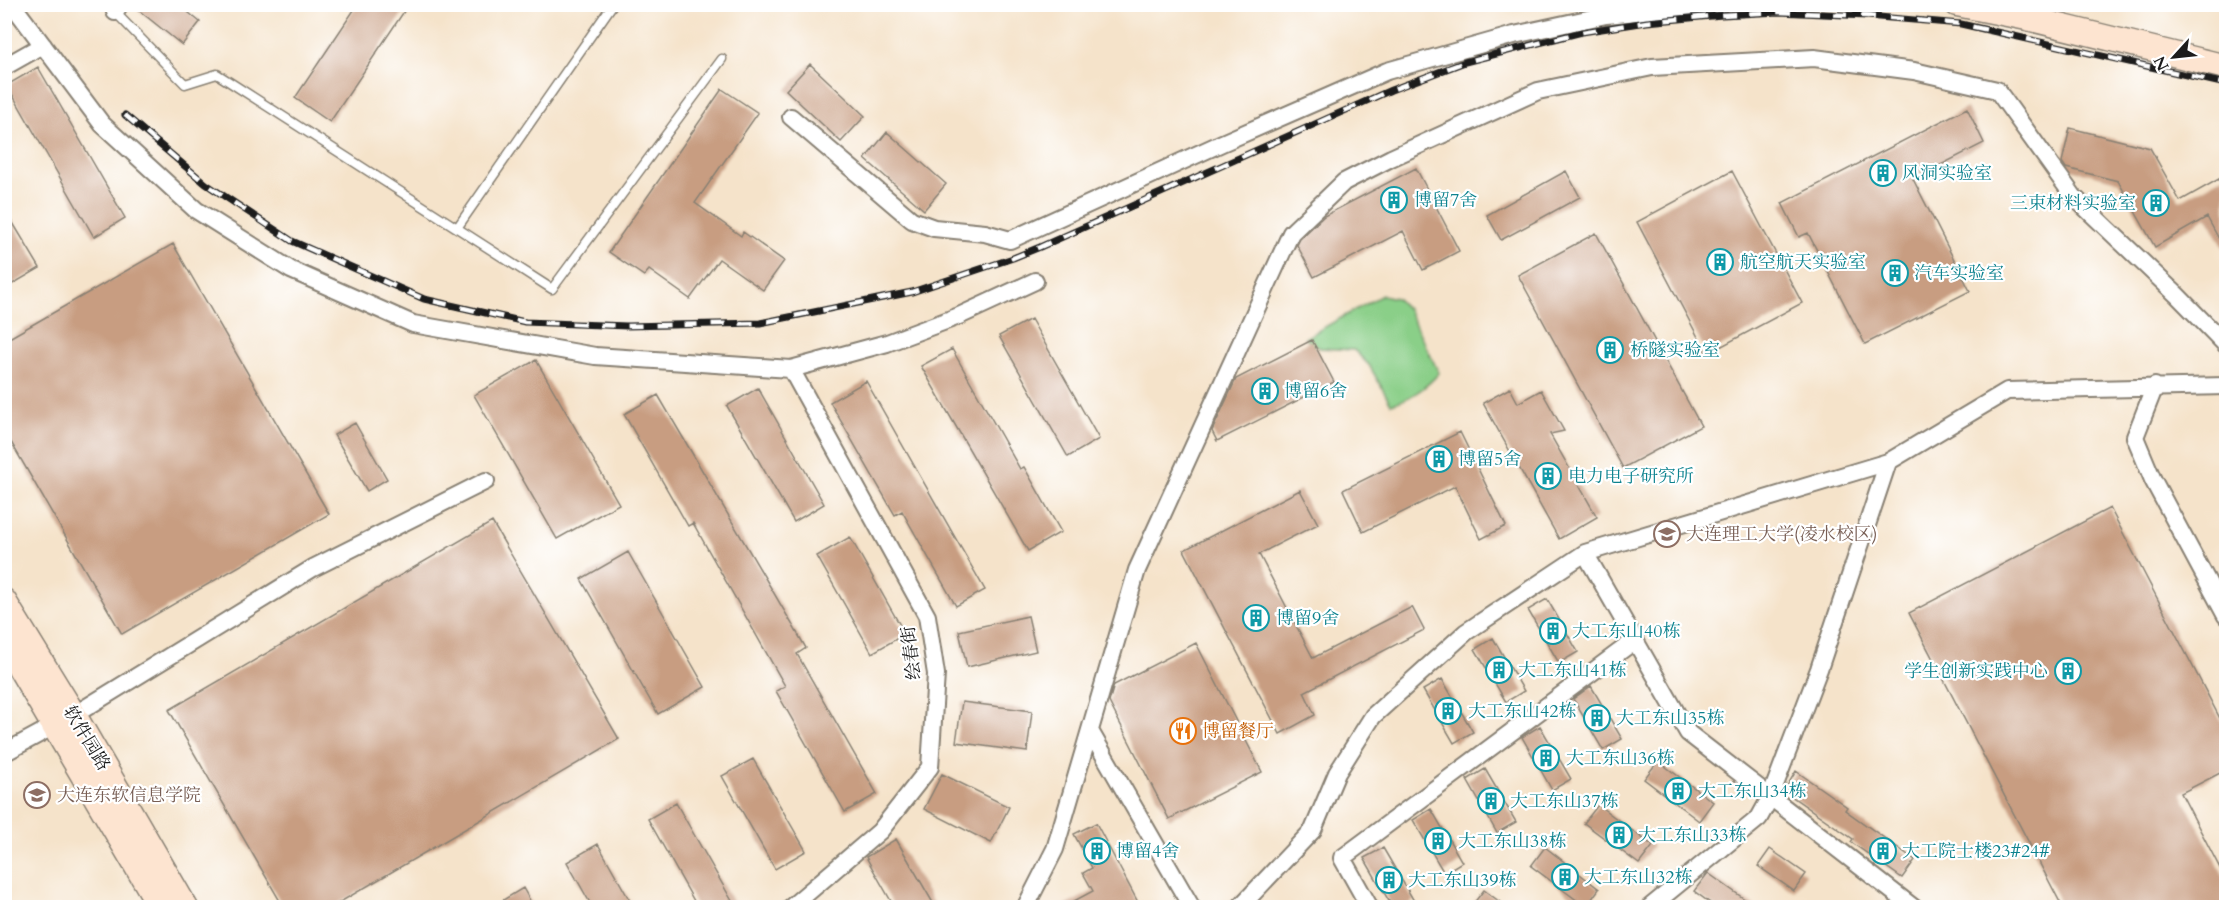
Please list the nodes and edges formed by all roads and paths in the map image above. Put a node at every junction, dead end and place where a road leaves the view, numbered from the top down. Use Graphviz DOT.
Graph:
graph roads {
  1 [pos="12,4"];
  2 [pos="613,4"];
  3 [pos="1721,4"];
  4 [pos="1970,6"];
  5 [pos="117,8"];
  6 [pos="43,45"];
  7 [pos="722,59"];
  8 [pos="4,67"];
  9 [pos="2226,67"];
  10 [pos="791,117"];
  11 [pos="457,228"];
  12 [pos="1035,281"];
  13 [pos="2226,345"];
  14 [pos="791,369"];
  15 [pos="2155,386"];
  16 [pos="2226,386"];
  17 [pos="1888,462"];
  18 [pos="486,481"];
  19 [pos="1585,554"];
  20 [pos="4,601"];
  21 [pos="2226,616"];
  22 [pos="4,641"];
  23 [pos="1634,641"];
  24 [pos="64,721"];
  25 [pos="1090,731"];
  26 [pos="4,753"];
  27 [pos="1770,798"];
  28 [pos="161,908"];
  29 [pos="186,908"];
  30 [pos="790,908"];
  31 [pos="1025,908"];
  32 [pos="1192,908"];
  33 [pos="1239,908"];
  34 [pos="1371,908"];
  35 [pos="1649,908"];
  36 [pos="1914,908"];
  1 -- 6 [label="street"];
  2 -- 11 [label="lane"];
  3 -- 10 [label="street"];
  4 -- 9 [label="main road"];
  5 -- 11 [label="lane"];
  6 -- 8 [label="street"];
  6 -- 14 [label="street"];
  7 -- 11 [label="lane"];
  12 -- 14 [label="street"];
  13 -- 25 [label="street"];
  14 -- 30 [label="street, 绘春街"];
  15 -- 16 [label="street"];
  15 -- 17 [label="street"];
  15 -- 21 [label="street"];
  17 -- 19 [label="street"];
  17 -- 27 [label="street"];
  18 -- 24 [label="street"];
  19 -- 23 [label="street"];
  19 -- 33 [label="street"];
  20 -- 24 [label="main road, 软件园路"];
  22 -- 24 [label="main road, 软件园路"];
  23 -- 27 [label="street"];
  23 -- 34 [label="street"];
  24 -- 26 [label="street"];
  24 -- 28 [label="main road, 软件园路"];
  24 -- 29 [label="main road, 软件园路"];
  25 -- 31 [label="street"];
  25 -- 32 [label="street"];
  27 -- 35 [label="street"];
  27 -- 36 [label="street"];
}
